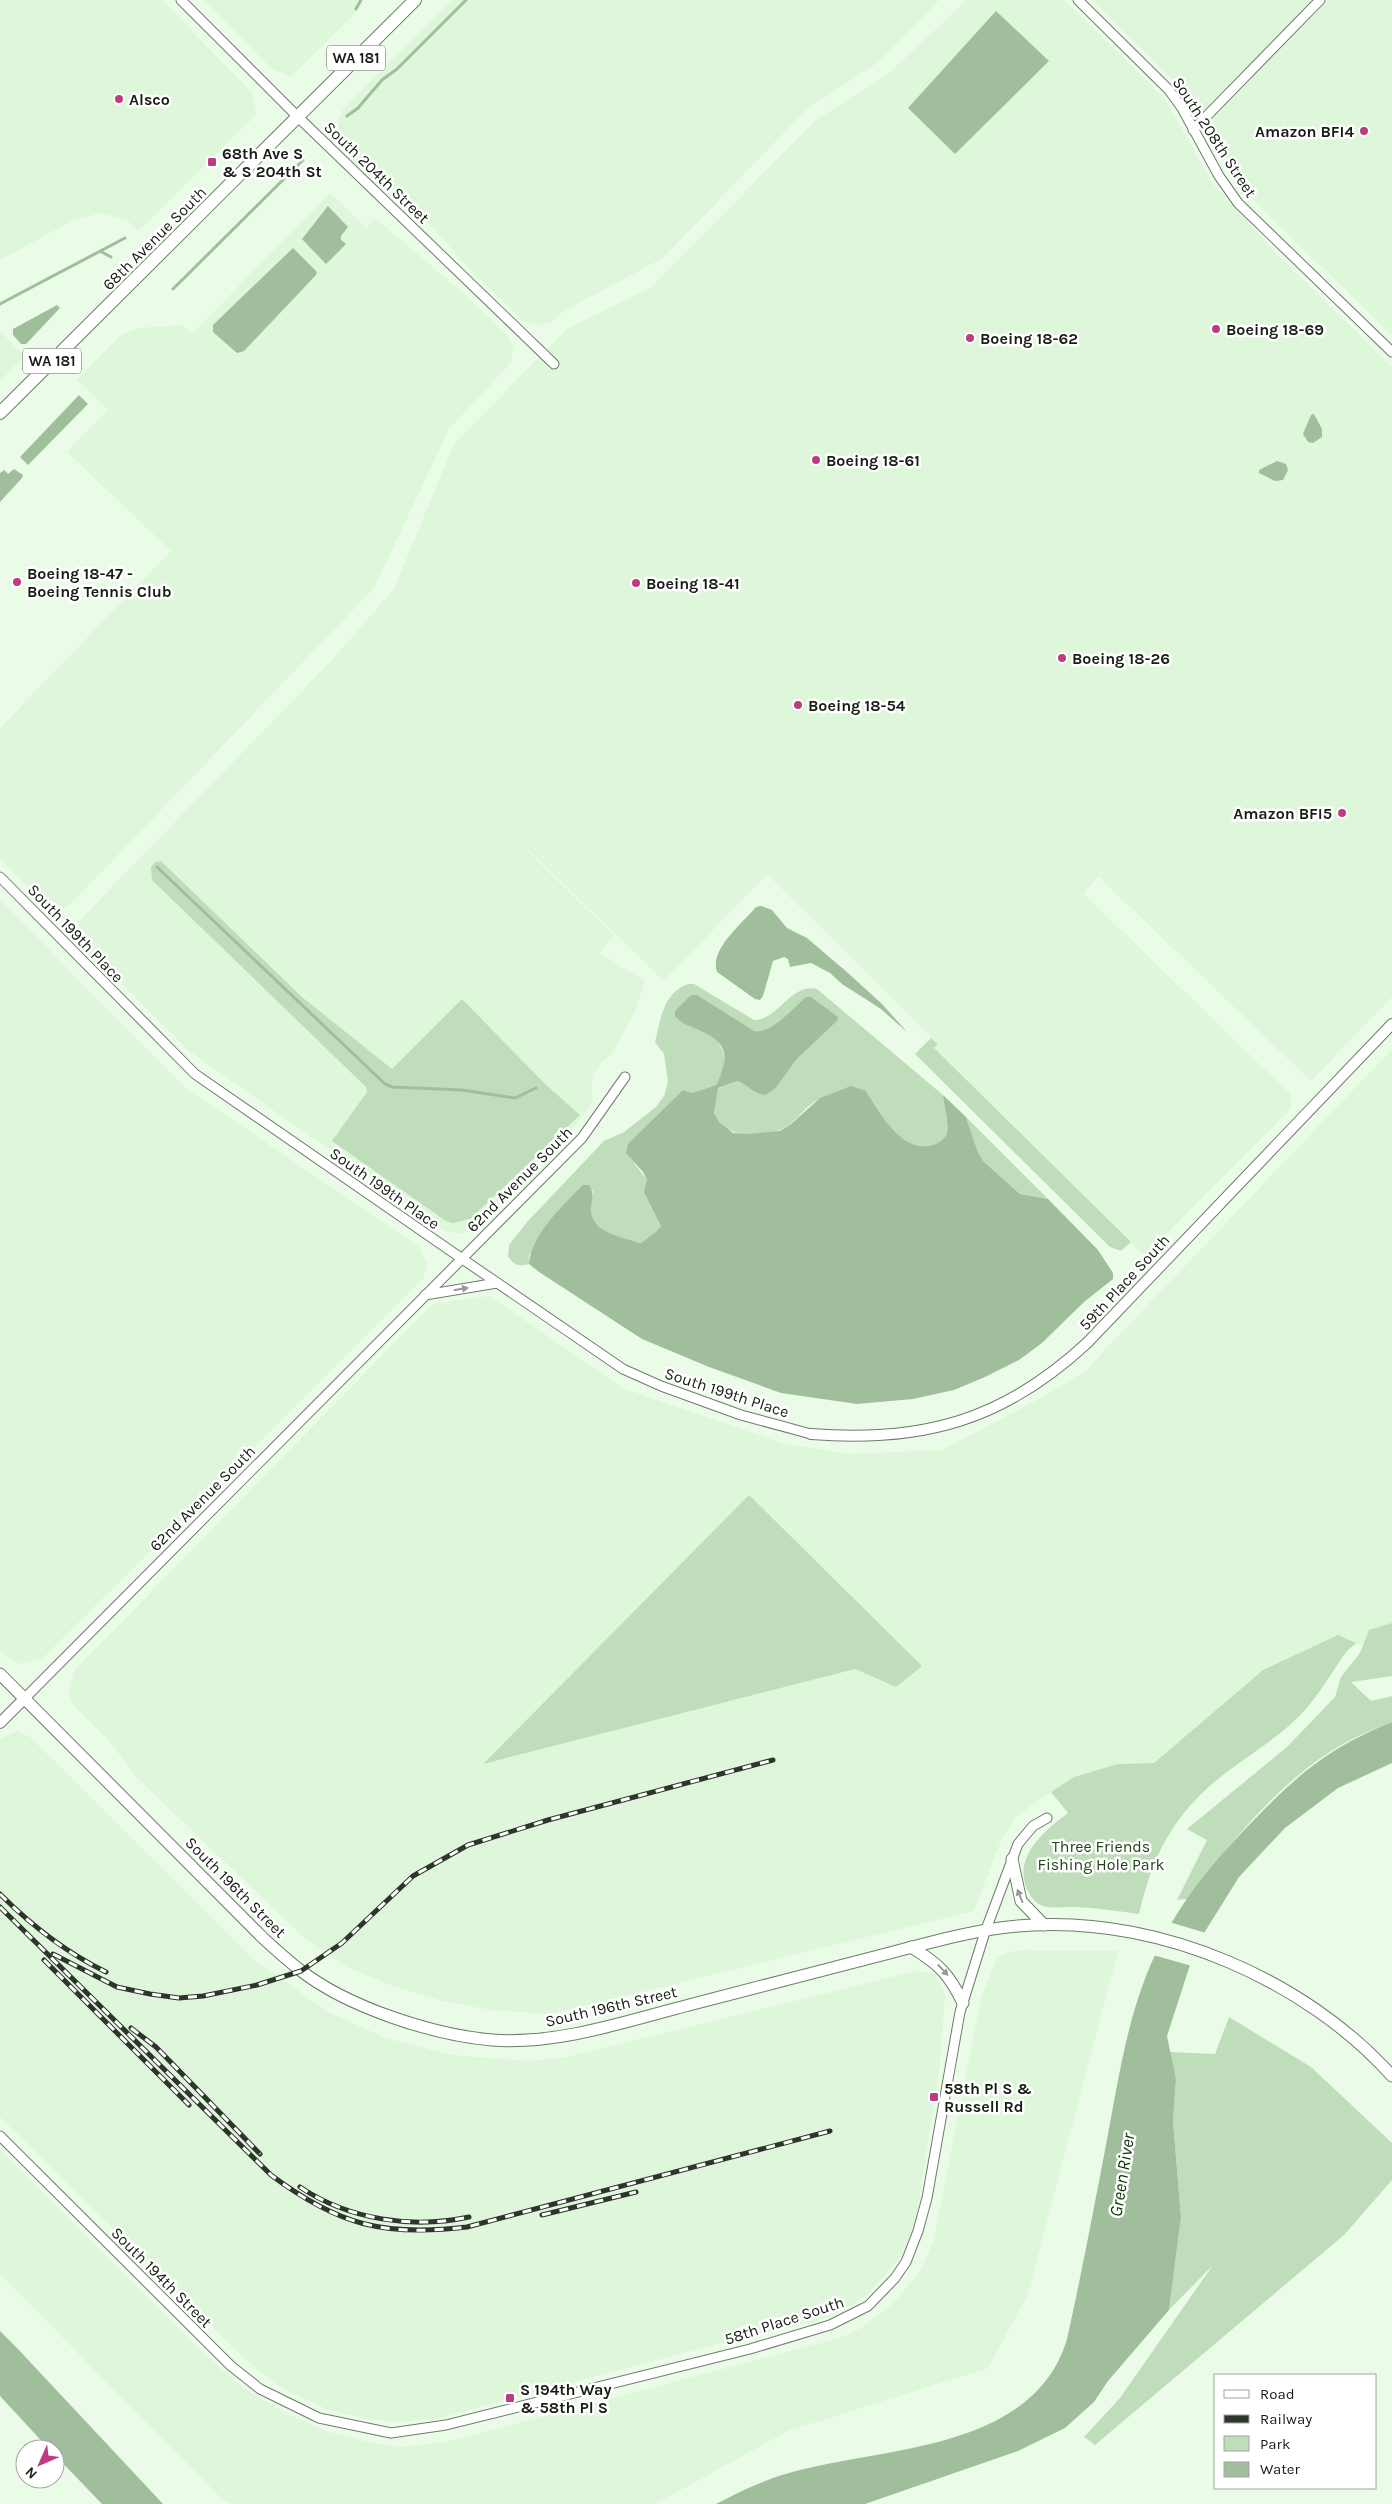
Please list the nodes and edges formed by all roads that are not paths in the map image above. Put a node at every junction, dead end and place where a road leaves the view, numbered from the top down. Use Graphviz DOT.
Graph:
graph roads {
  1 [pos="181,0"];
  2 [pos="415,0"];
  3 [pos="1078,0"];
  4 [pos="1320,0"];
  5 [pos="298,117"];
  6 [pos="1193,130"];
  7 [pos="1392,352"];
  8 [pos="554,364"];
  9 [pos="0,413"];
  10 [pos="0,877"];
  11 [pos="1392,1024"];
  12 [pos="625,1077"];
  13 [pos="461,1258"];
  14 [pos="497,1283"];
  15 [pos="425,1295"];
  16 [pos="811,1434"];
  17 [pos="0,1674"];
  18 [pos="24,1698"];
  19 [pos="0,1723"];
  20 [pos="1047,1818"];
  21 [pos="1012,1859"];
  22 [pos="1044,1925"];
  23 [pos="985,1932"];
  24 [pos="911,1947"];
  25 [pos="963,2003"];
  26 [pos="1392,2076"];
  27 [pos="0,2136"];
  28 [pos="319,2418"];
  1 -- 5 [label="street, South 204th Street"];
  2 -- 5 [label="main road, 68th Avenue South / WA 181"];
  3 -- 6 [label="street, South 208th Street"];
  4 -- 6 [label="street"];
  5 -- 8 [label="street, South 204th Street"];
  5 -- 9 [label="main road, 68th Avenue South / WA 181"];
  6 -- 7 [label="street, South 208th Street"];
  10 -- 13 [label="street, South 199th Place"];
  11 -- 16 [label="street, 59th Place South"];
  12 -- 13 [label="street, 62nd Avenue South"];
  13 -- 14 [label="street, South 199th Place"];
  13 -- 15 [label="street, 62nd Avenue South"];
  15 -- 14 [label="street, one-way"];
  14 -- 16 [label="street, South 199th Place"];
  15 -- 18 [label="street, 62nd Avenue South"];
  17 -- 18 [label="main road, South 196th Street"];
  18 -- 19 [label="street, 62nd Avenue South"];
  18 -- 24 [label="main road, South 196th Street"];
  20 -- 21 [label="street, 58th Place South"];
  22 -- 21 [label="main road, one-way"];
  21 -- 23 [label="street, 58th Place South"];
  22 -- 23 [label="main road, South 196th Street"];
  22 -- 26 [label="main road, South 196th Street"];
  23 -- 24 [label="main road, South 196th Street"];
  23 -- 25 [label="street, 58th Place South"];
  24 -- 25 [label="main road, one-way"];
  25 -- 28 [label="street, 58th Place South"];
  27 -- 28 [label="street, South 194th Street"];
}
